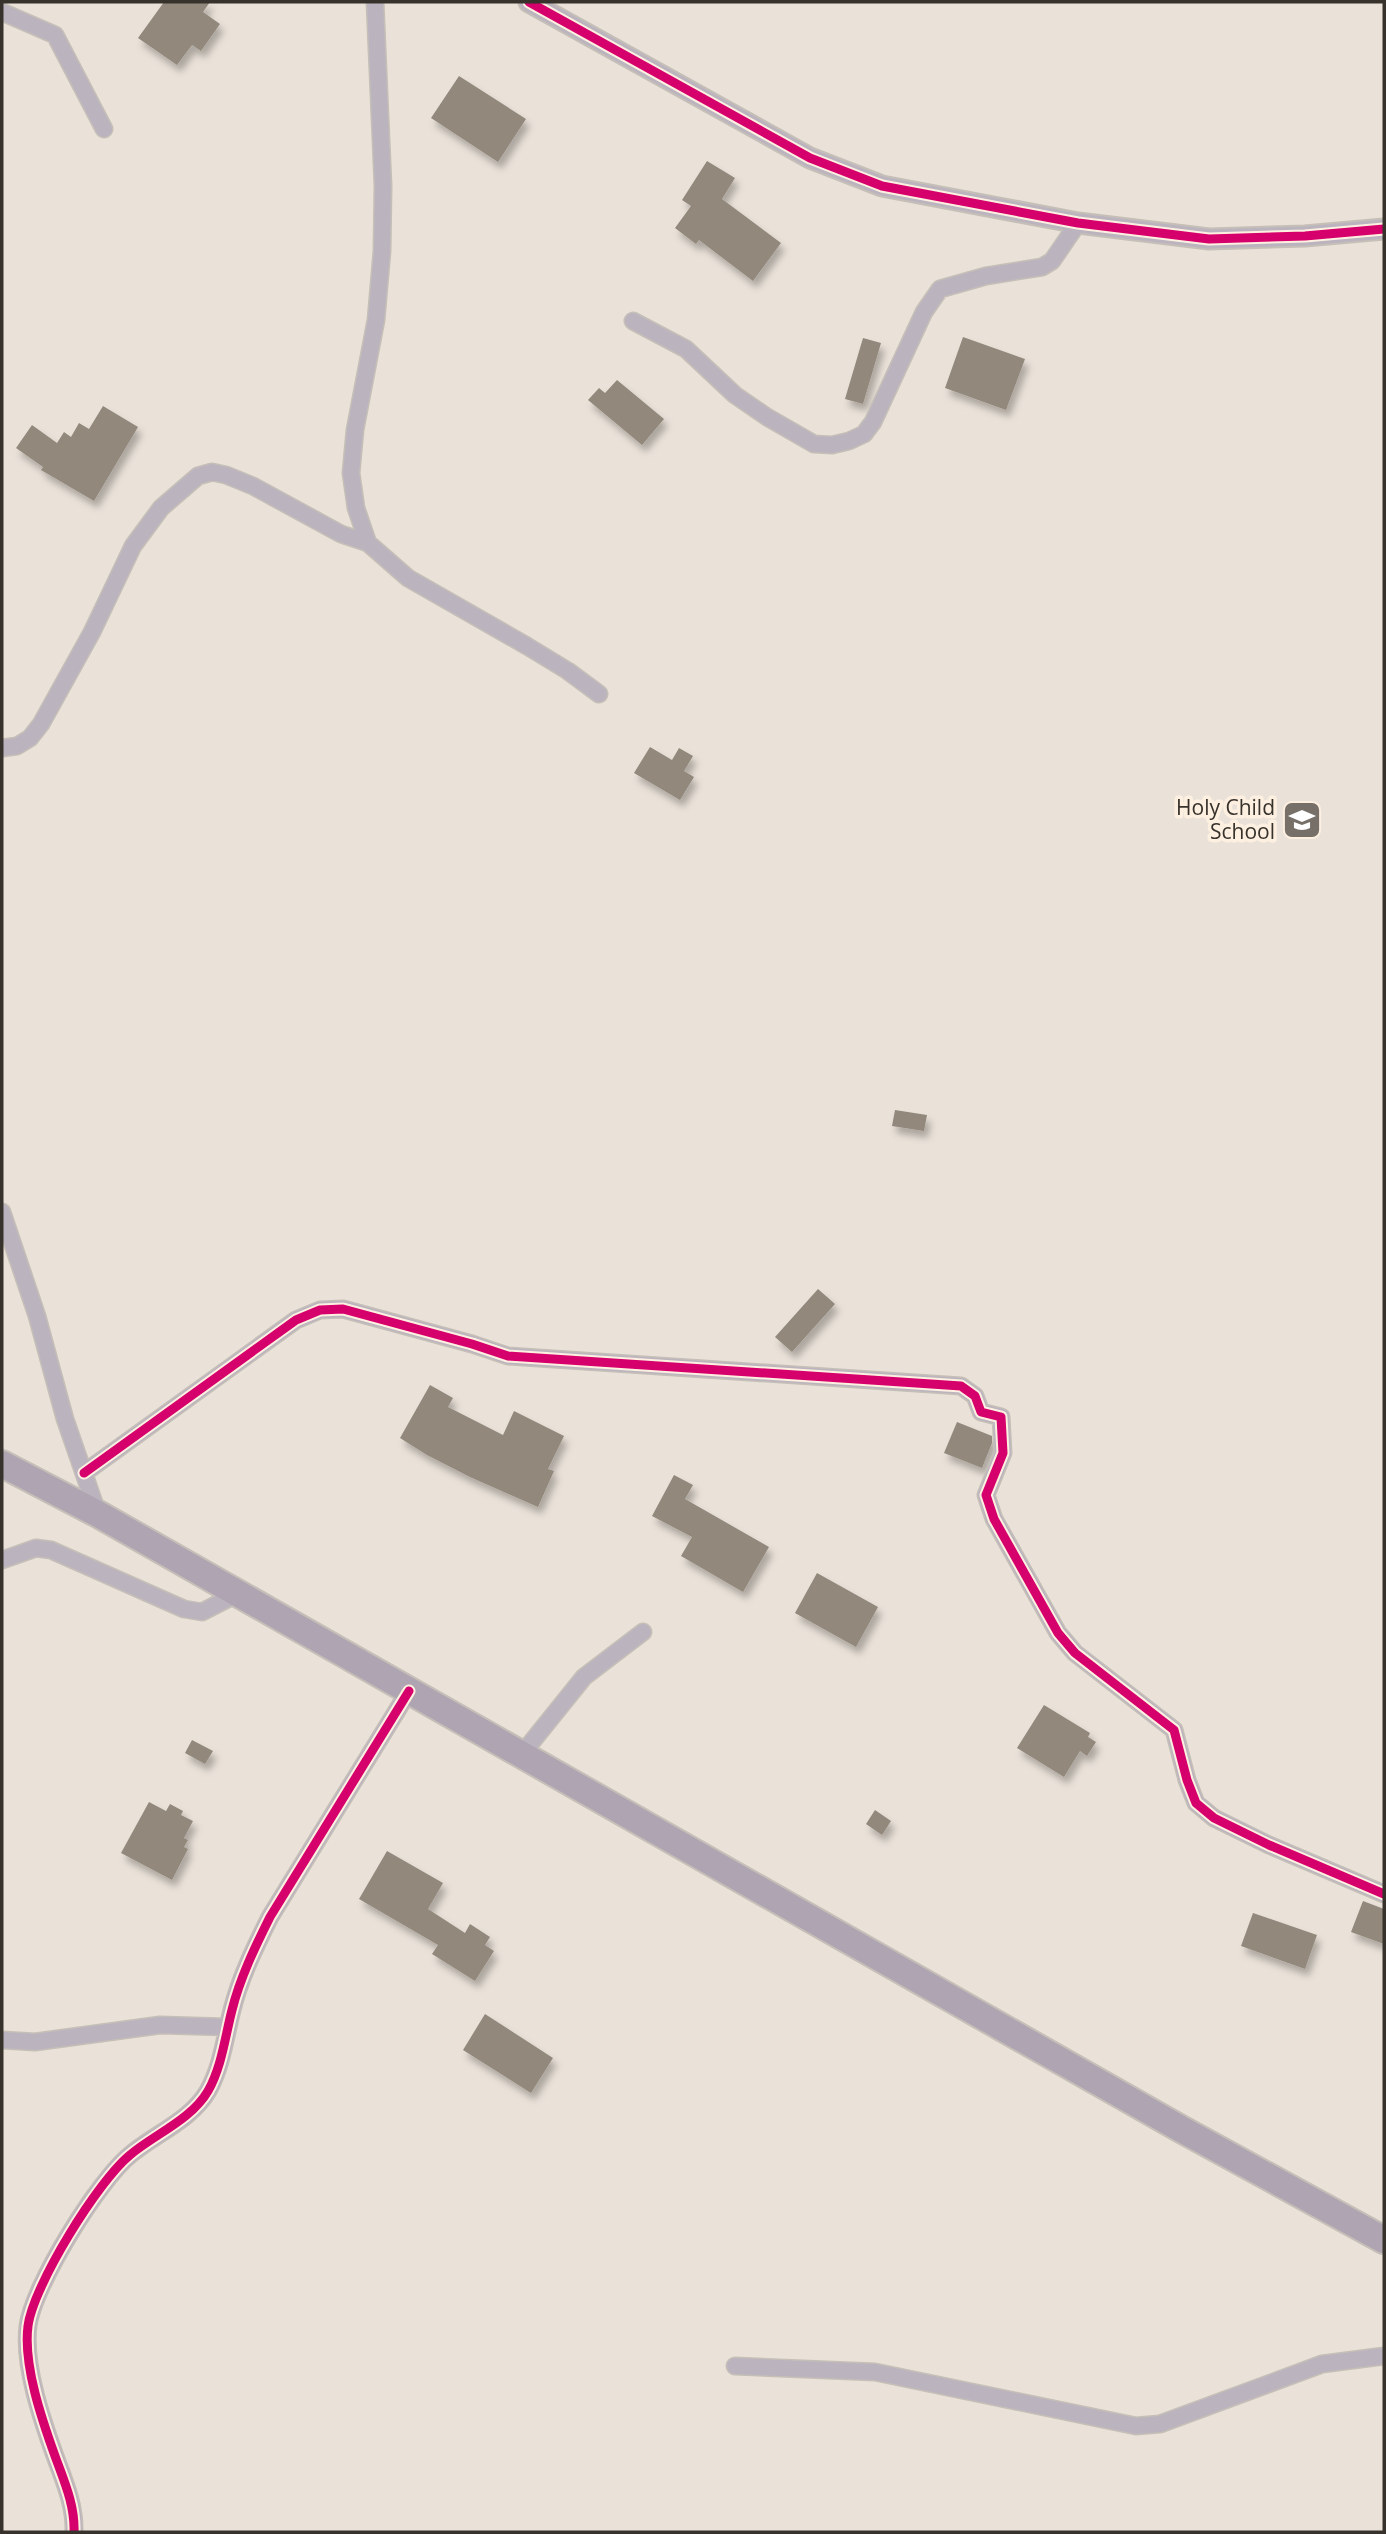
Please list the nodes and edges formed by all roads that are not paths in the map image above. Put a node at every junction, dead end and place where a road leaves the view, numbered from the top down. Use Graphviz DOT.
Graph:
graph roads {
  1 [pos="375,2"];
  2 [pos="529,2"];
  3 [pos="2,12"];
  4 [pos="104,128"];
  5 [pos="1078,223"];
  6 [pos="1384,229"];
  7 [pos="633,321"];
  8 [pos="368,542"];
  9 [pos="599,694"];
  10 [pos="2,748"];
  11 [pos="2,1212"];
  12 [pos="2,1464"];
  13 [pos="84,1473"];
  14 [pos="98,1514"];
  15 [pos="2,1560"];
  16 [pos="237,1594"];
  17 [pos="643,1632"];
  18 [pos="409,1691"];
  19 [pos="522,1754"];
  20 [pos="1384,1894"];
  21 [pos="228,2027"];
  22 [pos="2,2040"];
  23 [pos="1384,2240"];
  24 [pos="1384,2356"];
  25 [pos="735,2366"];
  26 [pos="74,2532"];
  1 -- 8 [label="street"];
  2 -- 5 [label="street"];
  3 -- 4 [label="street"];
  5 -- 6 [label="street"];
  5 -- 7 [label="street"];
  8 -- 9 [label="street"];
  8 -- 10 [label="street"];
  11 -- 13 [label="street"];
  12 -- 14 [label="highway"];
  13 -- 14 [label="street"];
  13 -- 20 [label="street"];
  14 -- 16 [label="highway"];
  15 -- 16 [label="street"];
  16 -- 18 [label="highway"];
  17 -- 19 [label="street"];
  18 -- 19 [label="highway"];
  18 -- 21 [label="street"];
  19 -- 23 [label="highway"];
  21 -- 22 [label="street"];
  21 -- 26 [label="street"];
  24 -- 25 [label="street"];
}
